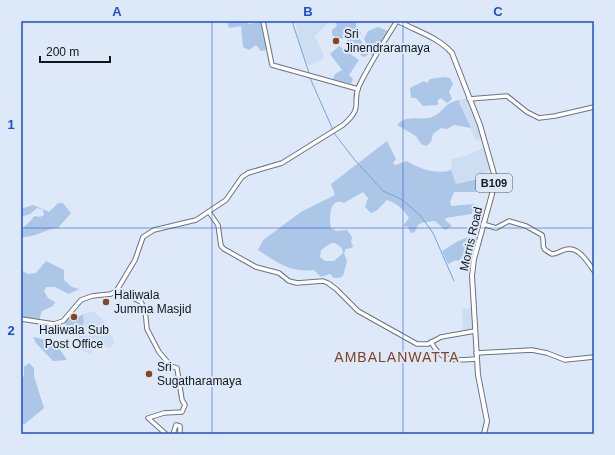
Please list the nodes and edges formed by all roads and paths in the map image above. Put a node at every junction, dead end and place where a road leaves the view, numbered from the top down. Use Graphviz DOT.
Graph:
graph roads {
  1 [pos="263,21"];
  2 [pos="398,21"];
  3 [pos="358,89"];
  4 [pos="469,99"];
  5 [pos="594,107"];
  6 [pos="209,212"];
  7 [pos="484,224"];
  8 [pos="594,271"];
  9 [pos="117,290"];
  10 [pos="21,320"];
  11 [pos="475,331"];
  12 [pos="431,342"];
  13 [pos="476,353"];
  14 [pos="594,357"];
  15 [pos="476,359"];
  16 [pos="166,434"];
  17 [pos="173,434"];
  18 [pos="180,434"];
  19 [pos="484,434"];
  1 -- 3 [label="street"];
  2 -- 3 [label="street"];
  2 -- 4 [label="main road, B109"];
  3 -- 6 [label="street"];
  4 -- 5 [label="street"];
  4 -- 7 [label="main road, Morris Road / B109"];
  6 -- 9 [label="street"];
  6 -- 12 [label="street"];
  7 -- 8 [label="street"];
  7 -- 11 [label="main road, Morris Road / B109"];
  9 -- 10 [label="street"];
  9 -- 16 [label="street"];
  11 -- 12 [label="street"];
  11 -- 13 [label="main road, Morris Road / B109"];
  12 -- 15 [label="street"];
  13 -- 14 [label="street"];
  13 -- 15 [label="main road, Morris Road / B109"];
  15 -- 19 [label="main road, Morris Road / B109"];
  17 -- 18 [label="street"];
}
